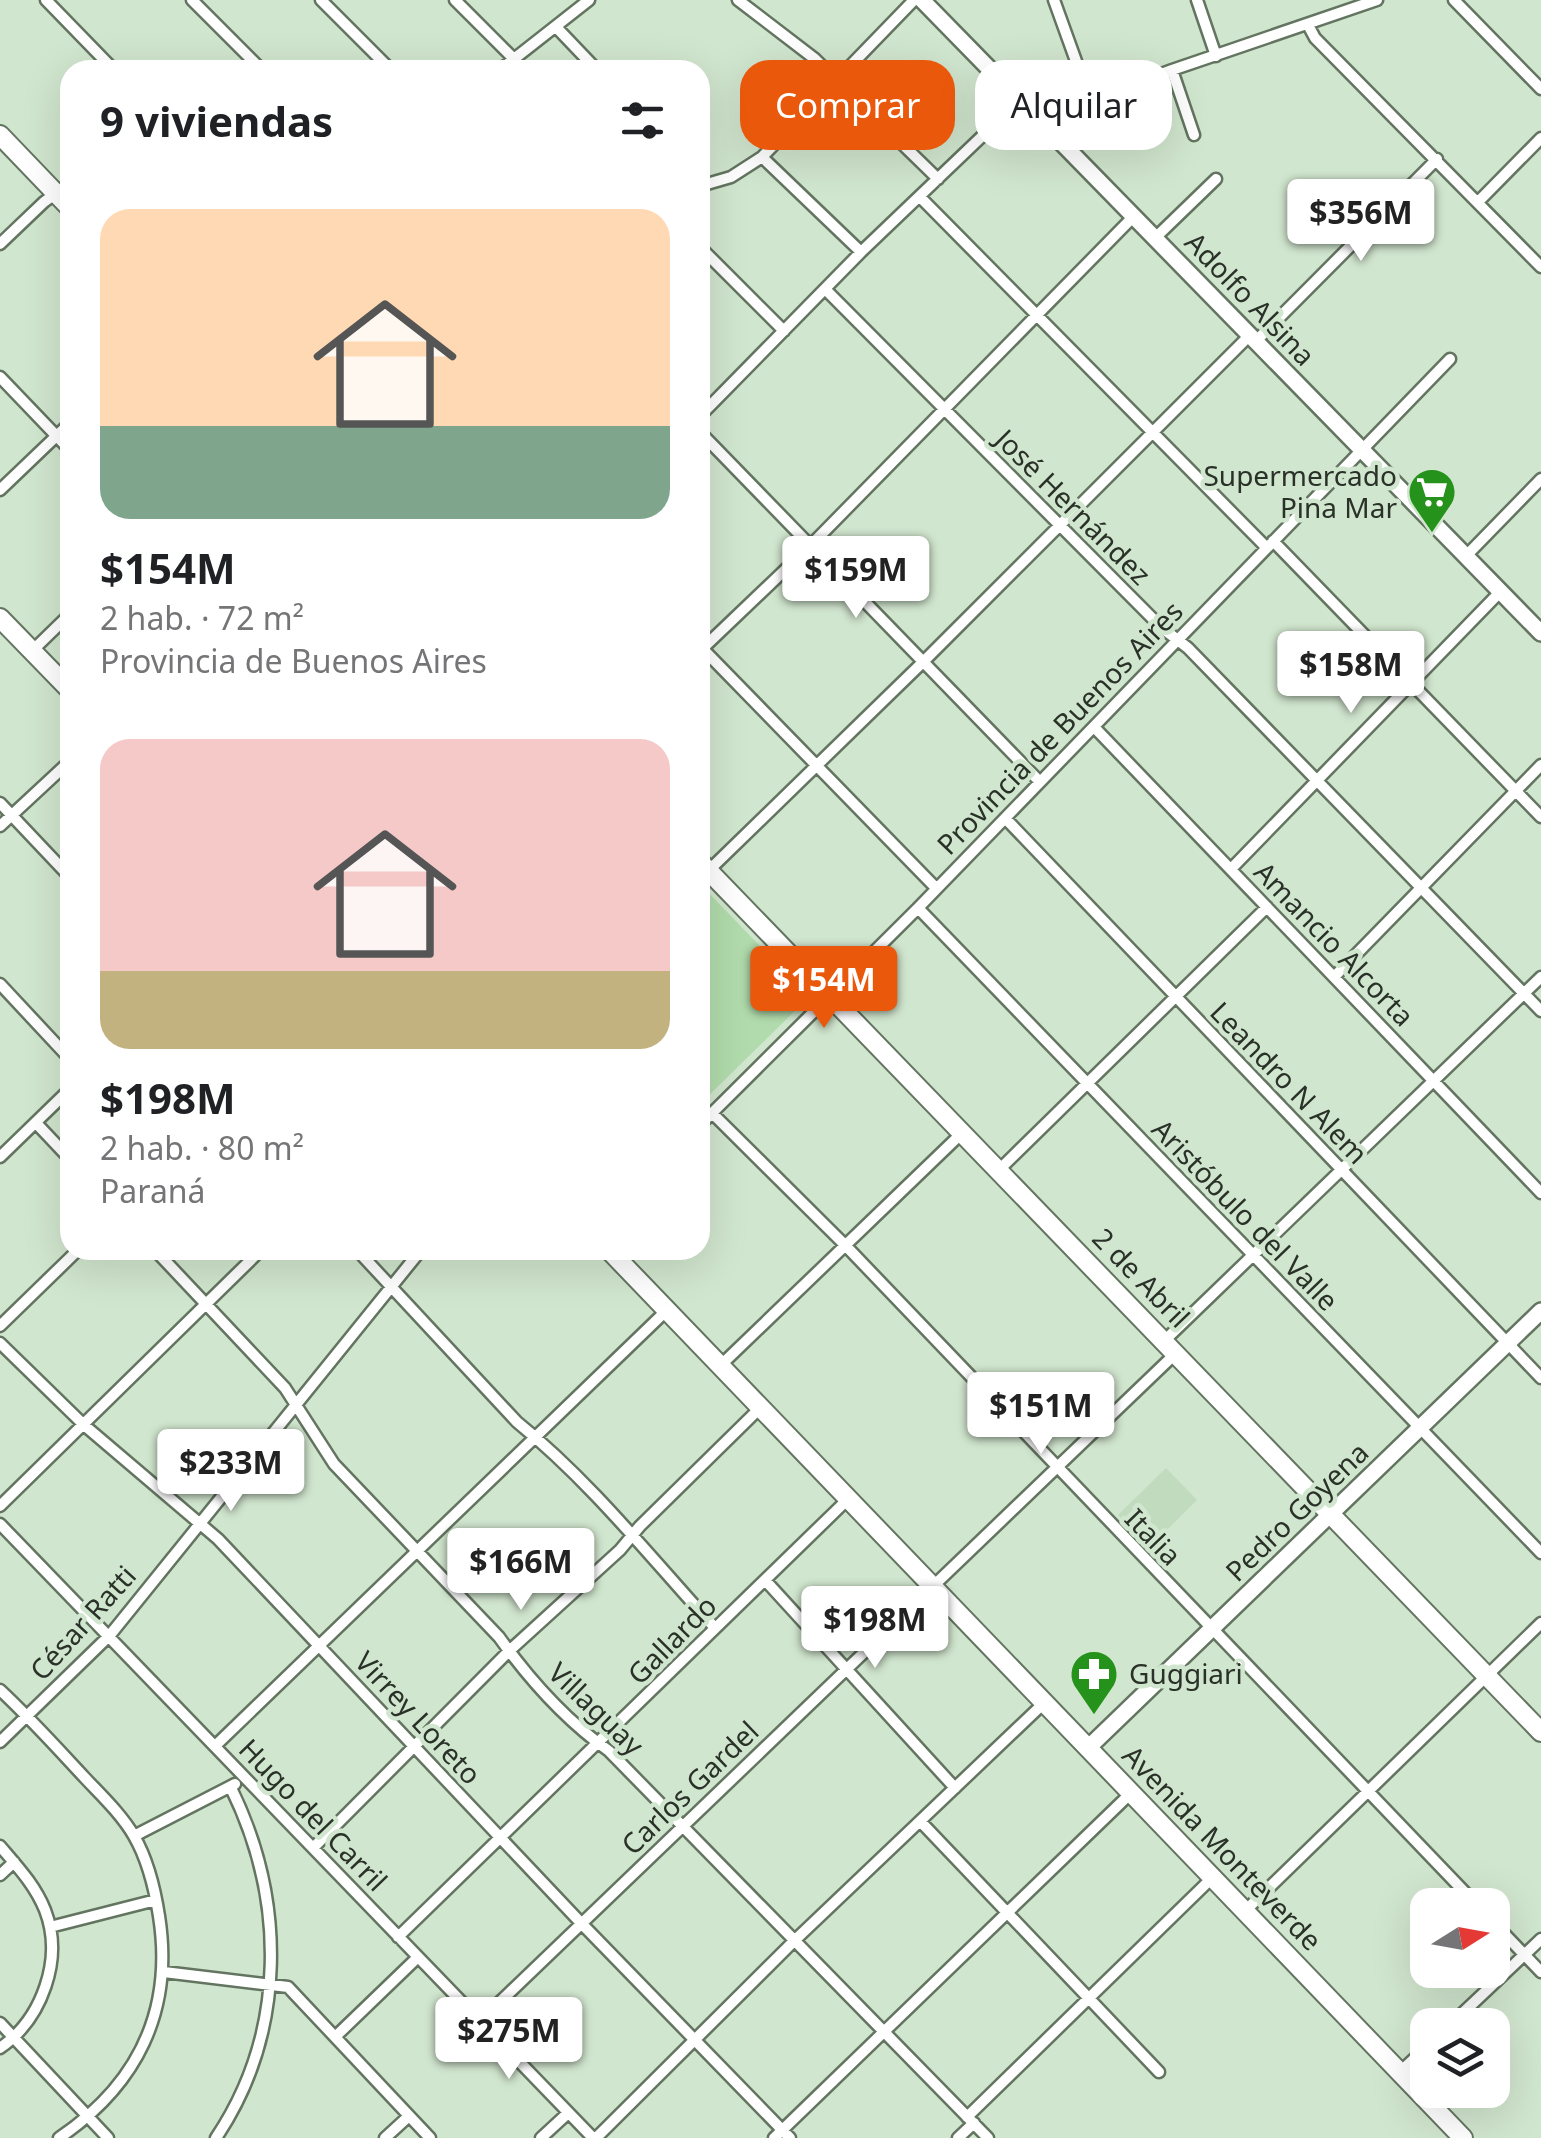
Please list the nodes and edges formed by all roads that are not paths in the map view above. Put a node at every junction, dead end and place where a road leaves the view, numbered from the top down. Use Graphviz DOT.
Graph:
graph roads {
  1 [pos="46,0"];
  2 [pos="192,0"];
  3 [pos="321,0"];
  4 [pos="455,0"];
  5 [pos="589,0"];
  6 [pos="738,0"];
  7 [pos="914,0"];
  8 [pos="922,0"];
  9 [pos="1054,0"];
  10 [pos="1197,0"];
  11 [pos="1336,0"];
  12 [pos="1377,0"];
  13 [pos="1454,0"];
  14 [pos="1340,13"];
  15 [pos="1308,25"];
  16 [pos="556,27"];
  17 [pos="1216,56"];
  18 [pos="514,59"];
  19 [pos="104,60"];
  20 [pos="252,60"];
  21 [pos="380,60"];
  22 [pos="587,60"];
  23 [pos="813,60"];
  24 [pos="854,60"];
  25 [pos="981,60"];
  26 [pos="1076,60"];
  27 [pos="1172,70"];
  28 [pos="1541,89"];
  29 [pos="0,135"];
  30 [pos="1194,136"];
  31 [pos="1541,138"];
  32 [pos="975,143"];
  33 [pos="768,150"];
  34 [pos="909,150"];
  35 [pos="1069,150"];
  36 [pos="762,156"];
  37 [pos="1436,159"];
  38 [pos="938,179"];
  39 [pos="1216,179"];
  40 [pos="710,183"];
  41 [pos="60,185"];
  42 [pos="60,191"];
  43 [pos="920,197"];
  44 [pos="1478,202"];
  45 [pos="1134,216"];
  46 [pos="1155,238"];
  47 [pos="0,244"];
  48 [pos="861,252"];
  49 [pos="710,257"];
  50 [pos="1541,267"];
  51 [pos="826,290"];
  52 [pos="1037,316"];
  53 [pos="784,330"];
  54 [pos="1253,338"];
  55 [pos="1450,359"];
  56 [pos="0,377"];
  57 [pos="710,406"];
  58 [pos="944,410"];
  59 [pos="1153,431"];
  60 [pos="60,432"];
  61 [pos="56,436"];
  62 [pos="60,440"];
  63 [pos="710,442"];
  64 [pos="1362,448"];
  65 [pos="1541,479"];
  66 [pos="0,490"];
  67 [pos="1060,524"];
  68 [pos="1270,544"];
  69 [pos="811,545"];
  70 [pos="1466,556"];
  71 [pos="1500,592"];
  72 [pos="0,618"];
  73 [pos="60,624"];
  74 [pos="1541,633"];
  75 [pos="1178,639"];
  76 [pos="710,640"];
  77 [pos="32,651"];
  78 [pos="710,658"];
  79 [pos="923,662"];
  80 [pos="60,680"];
  81 [pos="1410,684"];
  82 [pos="1094,727"];
  83 [pos="1541,765"];
  84 [pos="814,766"];
  85 [pos="60,769"];
  86 [pos="1318,781"];
  87 [pos="1040,782"];
  88 [pos="1516,791"];
  89 [pos="0,803"];
  90 [pos="12,815"];
  91 [pos="1005,818"];
  92 [pos="1541,818"];
  93 [pos="0,826"];
  94 [pos="710,863"];
  95 [pos="60,866"];
  96 [pos="1231,869"];
  97 [pos="710,877"];
  98 [pos="936,888"];
  99 [pos="1422,888"];
  100 [pos="918,908"];
  101 [pos="1268,908"];
  102 [pos="1334,976"];
  103 [pos="1541,976"];
  104 [pos="0,984"];
  105 [pos="1524,993"];
  106 [pos="830,996"];
  107 [pos="1175,998"];
  108 [pos="1541,1011"];
  109 [pos="60,1047"];
  110 [pos="1434,1081"];
  111 [pos="1088,1084"];
  112 [pos="60,1099"];
  113 [pos="712,1114"];
  114 [pos="36,1122"];
  115 [pos="963,1132"];
  116 [pos="60,1148"];
  117 [pos="0,1157"];
  118 [pos="1342,1169"];
  119 [pos="1000,1170"];
  120 [pos="1541,1193"];
  121 [pos="845,1246"];
  122 [pos="1253,1256"];
  123 [pos="68,1260"];
  124 [pos="165,1260"];
  125 [pos="251,1260"];
  126 [pos="366,1260"];
  127 [pos="413,1260"];
  128 [pos="617,1260"];
  129 [pos="392,1288"];
  130 [pos="207,1304"];
  131 [pos="1541,1311"];
  132 [pos="666,1312"];
  133 [pos="0,1326"];
  134 [pos="0,1343"];
  135 [pos="1508,1343"];
  136 [pos="1169,1348"];
  137 [pos="720,1365"];
  138 [pos="1541,1378"];
  139 [pos="297,1402"];
  140 [pos="760,1408"];
  141 [pos="84,1425"];
  142 [pos="1420,1428"];
  143 [pos="537,1438"];
  144 [pos="1057,1469"];
  145 [pos="848,1500"];
  146 [pos="0,1506"];
  147 [pos="1330,1514"];
  148 [pos="198,1522"];
  149 [pos="0,1524"];
  150 [pos="632,1536"];
  151 [pos="418,1552"];
  152 [pos="1541,1553"];
  153 [pos="766,1580"];
  154 [pos="934,1587"];
  155 [pos="1541,1623"];
  156 [pos="715,1628"];
  157 [pos="1212,1630"];
  158 [pos="110,1636"];
  159 [pos="318,1645"];
  160 [pos="509,1651"];
  161 [pos="845,1668"];
  162 [pos="1487,1676"];
  163 [pos="0,1690"];
  164 [pos="1045,1702"];
  165 [pos="28,1716"];
  166 [pos="1541,1732"];
  167 [pos="0,1742"];
  168 [pos="599,1744"];
  169 [pos="215,1746"];
  170 [pos="416,1747"];
  171 [pos="1088,1748"];
  172 [pos="244,1776"];
  173 [pos="231,1788"];
  174 [pos="955,1788"];
  175 [pos="1368,1791"];
  176 [pos="1131,1794"];
  177 [pos="920,1820"];
  178 [pos="684,1827"];
  179 [pos="134,1836"];
  180 [pos="500,1838"];
  181 [pos="0,1846"];
  182 [pos="313,1848"];
  183 [pos="14,1862"];
  184 [pos="0,1874"];
  185 [pos="1213,1877"];
  186 [pos="1462,1888"];
  187 [pos="156,1900"];
  188 [pos="1246,1910"];
  189 [pos="1008,1913"];
  190 [pos="581,1923"];
  191 [pos="50,1927"];
  192 [pos="398,1938"];
  193 [pos="1541,1939"];
  194 [pos="1510,1940"];
  195 [pos="794,1941"];
  196 [pos="1525,1955"];
  197 [pos="416,1958"];
  198 [pos="164,1972"];
  199 [pos="1541,1972"];
  200 [pos="272,1984"];
  201 [pos="1089,1996"];
  202 [pos="1468,2008"];
  203 [pos="479,2022"];
  204 [pos="0,2023"];
  205 [pos="884,2032"];
  206 [pos="336,2036"];
  207 [pos="14,2038"];
  208 [pos="695,2038"];
  209 [pos="0,2048"];
  210 [pos="1410,2063"];
  211 [pos="1160,2072"];
  212 [pos="1400,2072"];
  213 [pos="567,2114"];
  214 [pos="408,2116"];
  215 [pos="89,2118"];
  216 [pos="970,2120"];
  217 [pos="782,2135"];
  218 [pos="58,2138"];
  219 [pos="108,2138"];
  220 [pos="216,2138"];
  221 [pos="385,2138"];
  222 [pos="430,2138"];
  223 [pos="542,2138"];
  224 [pos="594,2138"];
  225 [pos="958,2138"];
  226 [pos="988,2138"];
  227 [pos="1463,2138"];
  1 -- 19 [label="street"];
  2 -- 20 [label="street"];
  3 -- 21 [label="street"];
  4 -- 18 [label="street"];
  5 -- 16 [label="street"];
  6 -- 23 [label="street"];
  7 -- 24 [label="street"];
  8 -- 25 [label="street, Adolfo Alsina"];
  9 -- 26 [label="street"];
  10 -- 17 [label="street"];
  11 -- 14 [label="street"];
  12 -- 14 [label="street"];
  13 -- 28 [label="street"];
  14 -- 15 [label="street"];
  15 -- 17 [label="street"];
  15 -- 37 [label="street"];
  16 -- 18 [label="street"];
  16 -- 22 [label="street"];
  17 -- 27 [label="street"];
  27 -- 30 [label="street"];
  29 -- 41 [label="main road"];
  31 -- 44 [label="street"];
  32 -- 38 [label="street"];
  33 -- 36 [label="street"];
  34 -- 38 [label="street"];
  35 -- 45 [label="street, Adolfo Alsina"];
  36 -- 40 [label="street"];
  36 -- 48 [label="street"];
  37 -- 44 [label="street"];
  37 -- 54 [label="street"];
  38 -- 43 [label="street"];
  39 -- 46 [label="street"];
  42 -- 47 [label="street"];
  43 -- 48 [label="street"];
  43 -- 52 [label="street"];
  44 -- 50 [label="street"];
  45 -- 46 [label="street, Adolfo Alsina"];
  45 -- 52 [label="street"];
  46 -- 54 [label="street, Adolfo Alsina"];
  48 -- 51 [label="street"];
  49 -- 53 [label="street"];
  51 -- 53 [label="street"];
  51 -- 58 [label="street, José Hernández"];
  52 -- 58 [label="street"];
  52 -- 59 [label="street"];
  53 -- 57 [label="street"];
  54 -- 59 [label="street"];
  54 -- 64 [label="street, Adolfo Alsina"];
  55 -- 64 [label="street, Provincia de Buenos Aires"];
  56 -- 61 [label="street"];
  58 -- 67 [label="street, José Hernández"];
  58 -- 69 [label="street"];
  59 -- 67 [label="street"];
  59 -- 68 [label="street"];
  60 -- 61 [label="street"];
  61 -- 62 [label="street"];
  61 -- 66 [label="street"];
  63 -- 69 [label="street"];
  64 -- 68 [label="street, Provincia de Buenos Aires"];
  64 -- 70 [label="street, Adolfo Alsina"];
  65 -- 70 [label="street"];
  67 -- 75 [label="street, José Hernández"];
  67 -- 79 [label="street"];
  68 -- 75 [label="street, Provincia de Buenos Aires"];
  68 -- 81 [label="street"];
  69 -- 76 [label="street"];
  69 -- 79 [label="street"];
  70 -- 71 [label="street, Adolfo Alsina"];
  71 -- 74 [label="street, Adolfo Alsina"];
  71 -- 81 [label="street"];
  72 -- 77 [label="main road"];
  73 -- 77 [label="street"];
  75 -- 82 [label="street, Provincia de Buenos Aires"];
  75 -- 86 [label="street, José Hernández"];
  77 -- 80 [label="main road"];
  78 -- 84 [label="street"];
  79 -- 84 [label="street"];
  79 -- 87 [label="street"];
  81 -- 86 [label="street"];
  81 -- 88 [label="street"];
  82 -- 87 [label="street, Provincia de Buenos Aires"];
  82 -- 96 [label="street, Amancio Alcorta"];
  83 -- 88 [label="street"];
  84 -- 94 [label="street"];
  84 -- 98 [label="street"];
  85 -- 90 [label="street"];
  86 -- 96 [label="street"];
  86 -- 99 [label="street, José Hernández"];
  87 -- 91 [label="street, Provincia de Buenos Aires"];
  88 -- 92 [label="street"];
  88 -- 99 [label="street"];
  89 -- 90 [label="street"];
  90 -- 93 [label="street"];
  90 -- 95 [label="street"];
  91 -- 98 [label="street, Provincia de Buenos Aires"];
  91 -- 107 [label="street, Leandro N Alem"];
  96 -- 101 [label="street, Amancio Alcorta"];
  97 -- 106 [label="main road, 2 de Abril"];
  98 -- 100 [label="street, Provincia de Buenos Aires"];
  99 -- 102 [label="street"];
  99 -- 105 [label="street, José Hernández"];
  100 -- 106 [label="street, Provincia de Buenos Aires"];
  100 -- 111 [label="street, Aristóbulo del Valle"];
  101 -- 102 [label="street, Amancio Alcorta"];
  101 -- 107 [label="street"];
  102 -- 110 [label="street, Amancio Alcorta"];
  103 -- 105 [label="street, Carlos Gardel"];
  104 -- 109 [label="street"];
  105 -- 108 [label="street, José Hernández"];
  105 -- 110 [label="street, Carlos Gardel"];
  106 -- 113 [label="street, Provincia de Buenos Aires"];
  106 -- 115 [label="main road, 2 de Abril"];
  107 -- 111 [label="street"];
  107 -- 118 [label="street, Leandro N Alem"];
  110 -- 118 [label="street, Carlos Gardel"];
  110 -- 120 [label="street, Amancio Alcorta"];
  111 -- 119 [label="street"];
  111 -- 122 [label="street, Aristóbulo del Valle"];
  112 -- 114 [label="street"];
  113 -- 121 [label="street, Italia"];
  114 -- 116 [label="street"];
  114 -- 117 [label="street"];
  115 -- 119 [label="main road, 2 de Abril"];
  115 -- 121 [label="street"];
  118 -- 122 [label="street, Carlos Gardel"];
  118 -- 135 [label="street, Leandro N Alem"];
  119 -- 136 [label="main road, 2 de Abril"];
  121 -- 137 [label="street"];
  121 -- 144 [label="street, Italia"];
  122 -- 136 [label="street, Carlos Gardel"];
  122 -- 142 [label="street, Aristóbulo del Valle"];
  123 -- 133 [label="street"];
  124 -- 130 [label="street, Villaguay"];
  125 -- 130 [label="street"];
  126 -- 129 [label="street"];
  127 -- 129 [label="street, César Ratti"];
  128 -- 132 [label="main road, Avenida Monteverde"];
  129 -- 139 [label="street, César Ratti"];
  129 -- 143 [label="street"];
  130 -- 139 [label="street, Villaguay"];
  130 -- 141 [label="street"];
  131 -- 135 [label="street, Pedro Goyena"];
  132 -- 137 [label="main road, Avenida Monteverde"];
  132 -- 143 [label="street"];
  134 -- 141 [label="street, Virrey Loreto"];
  135 -- 138 [label="street, Leandro N Alem"];
  135 -- 142 [label="street, Pedro Goyena"];
  136 -- 144 [label="street, Carlos Gardel"];
  136 -- 147 [label="main road, 2 de Abril"];
  137 -- 140 [label="main road, Avenida Monteverde"];
  139 -- 148 [label="street, César Ratti"];
  139 -- 151 [label="street, Villaguay"];
  140 -- 145 [label="main road, Avenida Monteverde"];
  140 -- 150 [label="street"];
  141 -- 146 [label="street"];
  141 -- 148 [label="street, Virrey Loreto"];
  142 -- 147 [label="street, Pedro Goyena"];
  142 -- 152 [label="street, Aristóbulo del Valle"];
  143 -- 150 [label="street"];
  143 -- 151 [label="street"];
  144 -- 154 [label="street, Carlos Gardel"];
  144 -- 157 [label="street, Italia"];
  145 -- 153 [label="street, Gallardo"];
  145 -- 154 [label="main road, Avenida Monteverde"];
  147 -- 157 [label="street, Pedro Goyena"];
  147 -- 162 [label="main road, 2 de Abril"];
  148 -- 158 [label="street, César Ratti"];
  148 -- 159 [label="street, Virrey Loreto"];
  149 -- 158 [label="street, Hugo del Carril"];
  150 -- 156 [label="street"];
  150 -- 160 [label="street"];
  151 -- 159 [label="street"];
  151 -- 160 [label="street, Villaguay"];
  153 -- 156 [label="street, Gallardo"];
  153 -- 161 [label="street"];
  154 -- 161 [label="street, Carlos Gardel"];
  154 -- 164 [label="main road, Avenida Monteverde"];
  155 -- 162 [label="street"];
  156 -- 168 [label="street, Gallardo"];
  157 -- 171 [label="street, Pedro Goyena"];
  157 -- 175 [label="street, Italia"];
  158 -- 165 [label="street, César Ratti"];
  158 -- 169 [label="street, Hugo del Carril"];
  159 -- 169 [label="street"];
  159 -- 170 [label="street, Virrey Loreto"];
  160 -- 168 [label="street, Villaguay"];
  160 -- 170 [label="street"];
  161 -- 174 [label="street"];
  161 -- 178 [label="street, Carlos Gardel"];
  162 -- 166 [label="main road, 2 de Abril"];
  162 -- 175 [label="street"];
  163 -- 165 [label="street"];
  164 -- 171 [label="main road, Avenida Monteverde"];
  164 -- 174 [label="street"];
  165 -- 167 [label="street, César Ratti"];
  165 -- 179 [label="street"];
  168 -- 178 [label="street, Villaguay"];
  168 -- 180 [label="street, Gallardo"];
  169 -- 172 [label="street, Hugo del Carril"];
  170 -- 180 [label="street, Virrey Loreto"];
  170 -- 182 [label="street"];
  171 -- 176 [label="main road, Avenida Monteverde"];
  172 -- 173 [label="street"];
  172 -- 182 [label="street, Hugo del Carril"];
  173 -- 179 [label="street"];
  173 -- 200 [label="street"];
  174 -- 177 [label="street"];
  175 -- 186 [label="street, Italia"];
  175 -- 188 [label="street"];
  176 -- 185 [label="main road, Avenida Monteverde"];
  176 -- 189 [label="street"];
  177 -- 189 [label="street"];
  177 -- 195 [label="street"];
  178 -- 190 [label="street, Carlos Gardel"];
  178 -- 195 [label="street, Villaguay"];
  179 -- 187 [label="street"];
  180 -- 190 [label="street, Virrey Loreto"];
  180 -- 192 [label="street, Gallardo"];
  181 -- 183 [label="street"];
  182 -- 192 [label="street, Hugo del Carril"];
  183 -- 184 [label="street"];
  183 -- 191 [label="street"];
  185 -- 188 [label="main road, Avenida Monteverde"];
  185 -- 201 [label="street"];
  187 -- 191 [label="street"];
  187 -- 198 [label="street"];
  188 -- 212 [label="main road, Avenida Monteverde"];
  189 -- 201 [label="street"];
  189 -- 205 [label="street"];
  190 -- 203 [label="street, Carlos Gardel"];
  190 -- 208 [label="street, Virrey Loreto"];
  191 -- 207 [label="street"];
  192 -- 197 [label="street, Hugo del Carril"];
  193 -- 196 [label="street"];
  194 -- 196 [label="street"];
  195 -- 205 [label="street, Villaguay"];
  195 -- 208 [label="street"];
  196 -- 199 [label="street"];
  196 -- 202 [label="street"];
  197 -- 203 [label="street, Hugo del Carril"];
  197 -- 206 [label="street"];
  198 -- 200 [label="street"];
  198 -- 215 [label="street"];
  200 -- 206 [label="street"];
  200 -- 220 [label="street"];
  201 -- 211 [label="street"];
  201 -- 216 [label="street"];
  203 -- 213 [label="street, Hugo del Carril"];
  204 -- 207 [label="street"];
  205 -- 216 [label="street, Villaguay"];
  205 -- 217 [label="street"];
  206 -- 214 [label="street"];
  207 -- 209 [label="street"];
  207 -- 215 [label="street"];
  208 -- 217 [label="street, Virrey Loreto"];
  208 -- 224 [label="street"];
  210 -- 212 [label="street"];
  212 -- 227 [label="main road, Avenida Monteverde"];
  213 -- 223 [label="street"];
  213 -- 224 [label="street, Hugo del Carril"];
  214 -- 221 [label="street"];
  214 -- 222 [label="street"];
  215 -- 218 [label="street"];
  215 -- 219 [label="street"];
  216 -- 225 [label="street"];
  216 -- 226 [label="street, Villaguay"];
}
